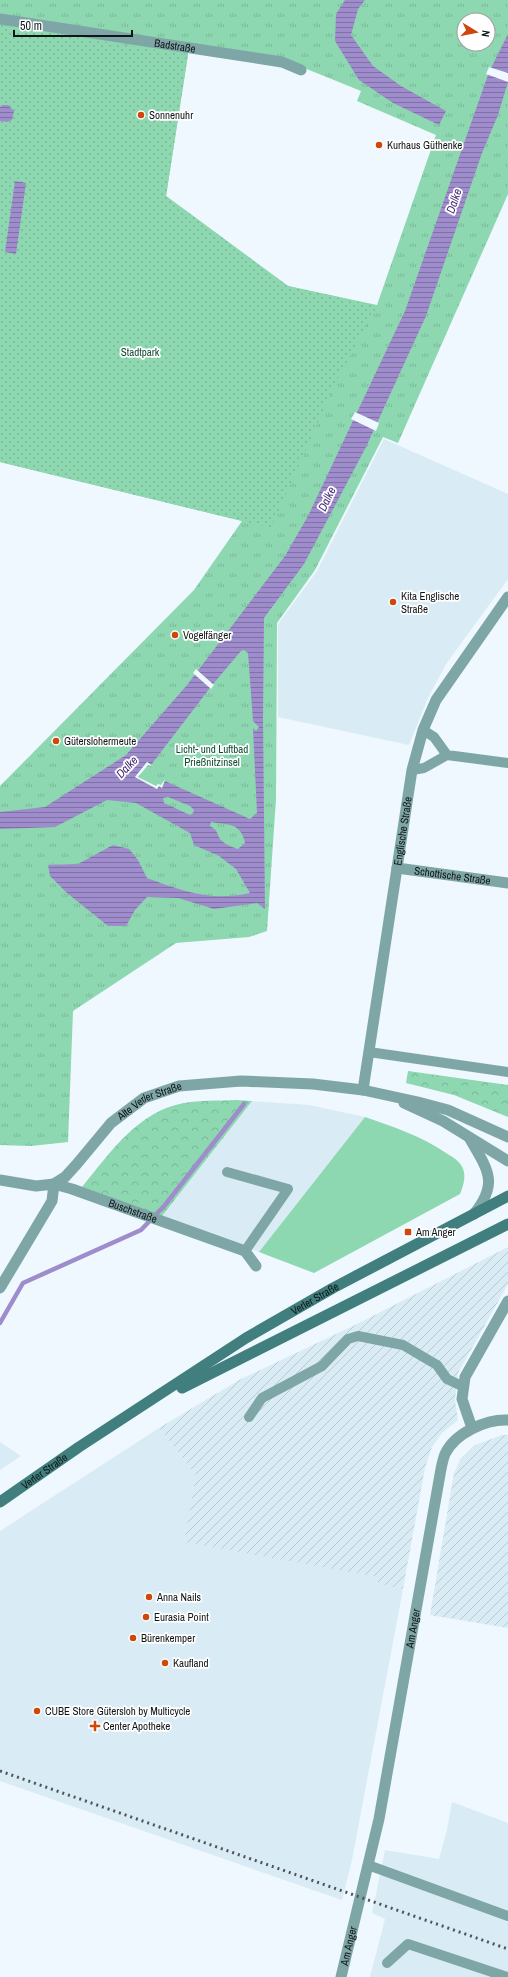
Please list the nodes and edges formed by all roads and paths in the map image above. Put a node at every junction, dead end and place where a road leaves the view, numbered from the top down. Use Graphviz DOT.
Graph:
graph roads {
  1 [pos="0,19"];
  2 [pos="301,70"];
  3 [pos="508,597"];
  4 [pos="423,730"];
  5 [pos="447,755"];
  6 [pos="508,763"];
  7 [pos="412,770"];
  8 [pos="397,868"];
  9 [pos="508,883"];
  10 [pos="369,1052"];
  11 [pos="508,1072"];
  12 [pos="363,1090"];
  13 [pos="393,1097"];
  14 [pos="508,1137"];
  15 [pos="469,1138"];
  16 [pos="508,1161"];
  17 [pos="227,1172"];
  18 [pos="0,1180"];
  19 [pos="54,1184"];
  20 [pos="508,1196"];
  21 [pos="474,1214"];
  22 [pos="508,1224"];
  23 [pos="245,1251"];
  24 [pos="256,1266"];
  25 [pos="0,1288"];
  26 [pos="508,1301"];
  27 [pos="464,1387"];
  28 [pos="130,1415"];
  29 [pos="249,1417"];
  30 [pos="508,1420"];
  31 [pos="472,1428"];
  32 [pos="0,1502"];
  33 [pos="368,1865"];
  34 [pos="508,1916"];
  35 [pos="387,1963"];
  36 [pos="341,1977"];
  37 [pos="507,1977"];
  1 -- 2 [label="street, Badstraße"];
  3 -- 4 [label="street, Englische Straße"];
  4 -- 5 [label="lane"];
  4 -- 7 [label="street, Englische Straße"];
  5 -- 6 [label="lane"];
  5 -- 7 [label="lane"];
  7 -- 8 [label="street, Englische Straße"];
  8 -- 9 [label="street, Schottische Straße"];
  8 -- 10 [label="street, Englische Straße"];
  10 -- 11 [label="lane"];
  10 -- 12 [label="street, Englische Straße"];
  12 -- 13 [label="street, Alte Verler Straße"];
  12 -- 19 [label="street, Alte Verler Straße"];
  13 -- 14 [label="street, Alte Verler Straße"];
  13 -- 15 [label="street, Alte Verler Straße"];
  15 -- 16 [label="street, Alte Verler Straße"];
  15 -- 21 [label="street, Alte Verler Straße"];
  17 -- 23 [label="lane"];
  18 -- 19 [label="street, Buschstraße"];
  19 -- 23 [label="street, Buschstraße"];
  19 -- 25 [label="street"];
  20 -- 21 [label="main road, Verler Straße"];
  21 -- 28 [label="main road, Verler Straße"];
  22 -- 28 [label="main road, Verler Straße"];
  23 -- 24 [label="street"];
  26 -- 27 [label="street"];
  27 -- 29 [label="lane"];
  27 -- 31 [label="street"];
  28 -- 32 [label="main road, Verler Straße"];
  30 -- 31 [label="street"];
  31 -- 33 [label="street, Am Anger"];
  33 -- 34 [label="lane"];
  33 -- 36 [label="street, Am Anger"];
  35 -- 37 [label="lane"];
}
